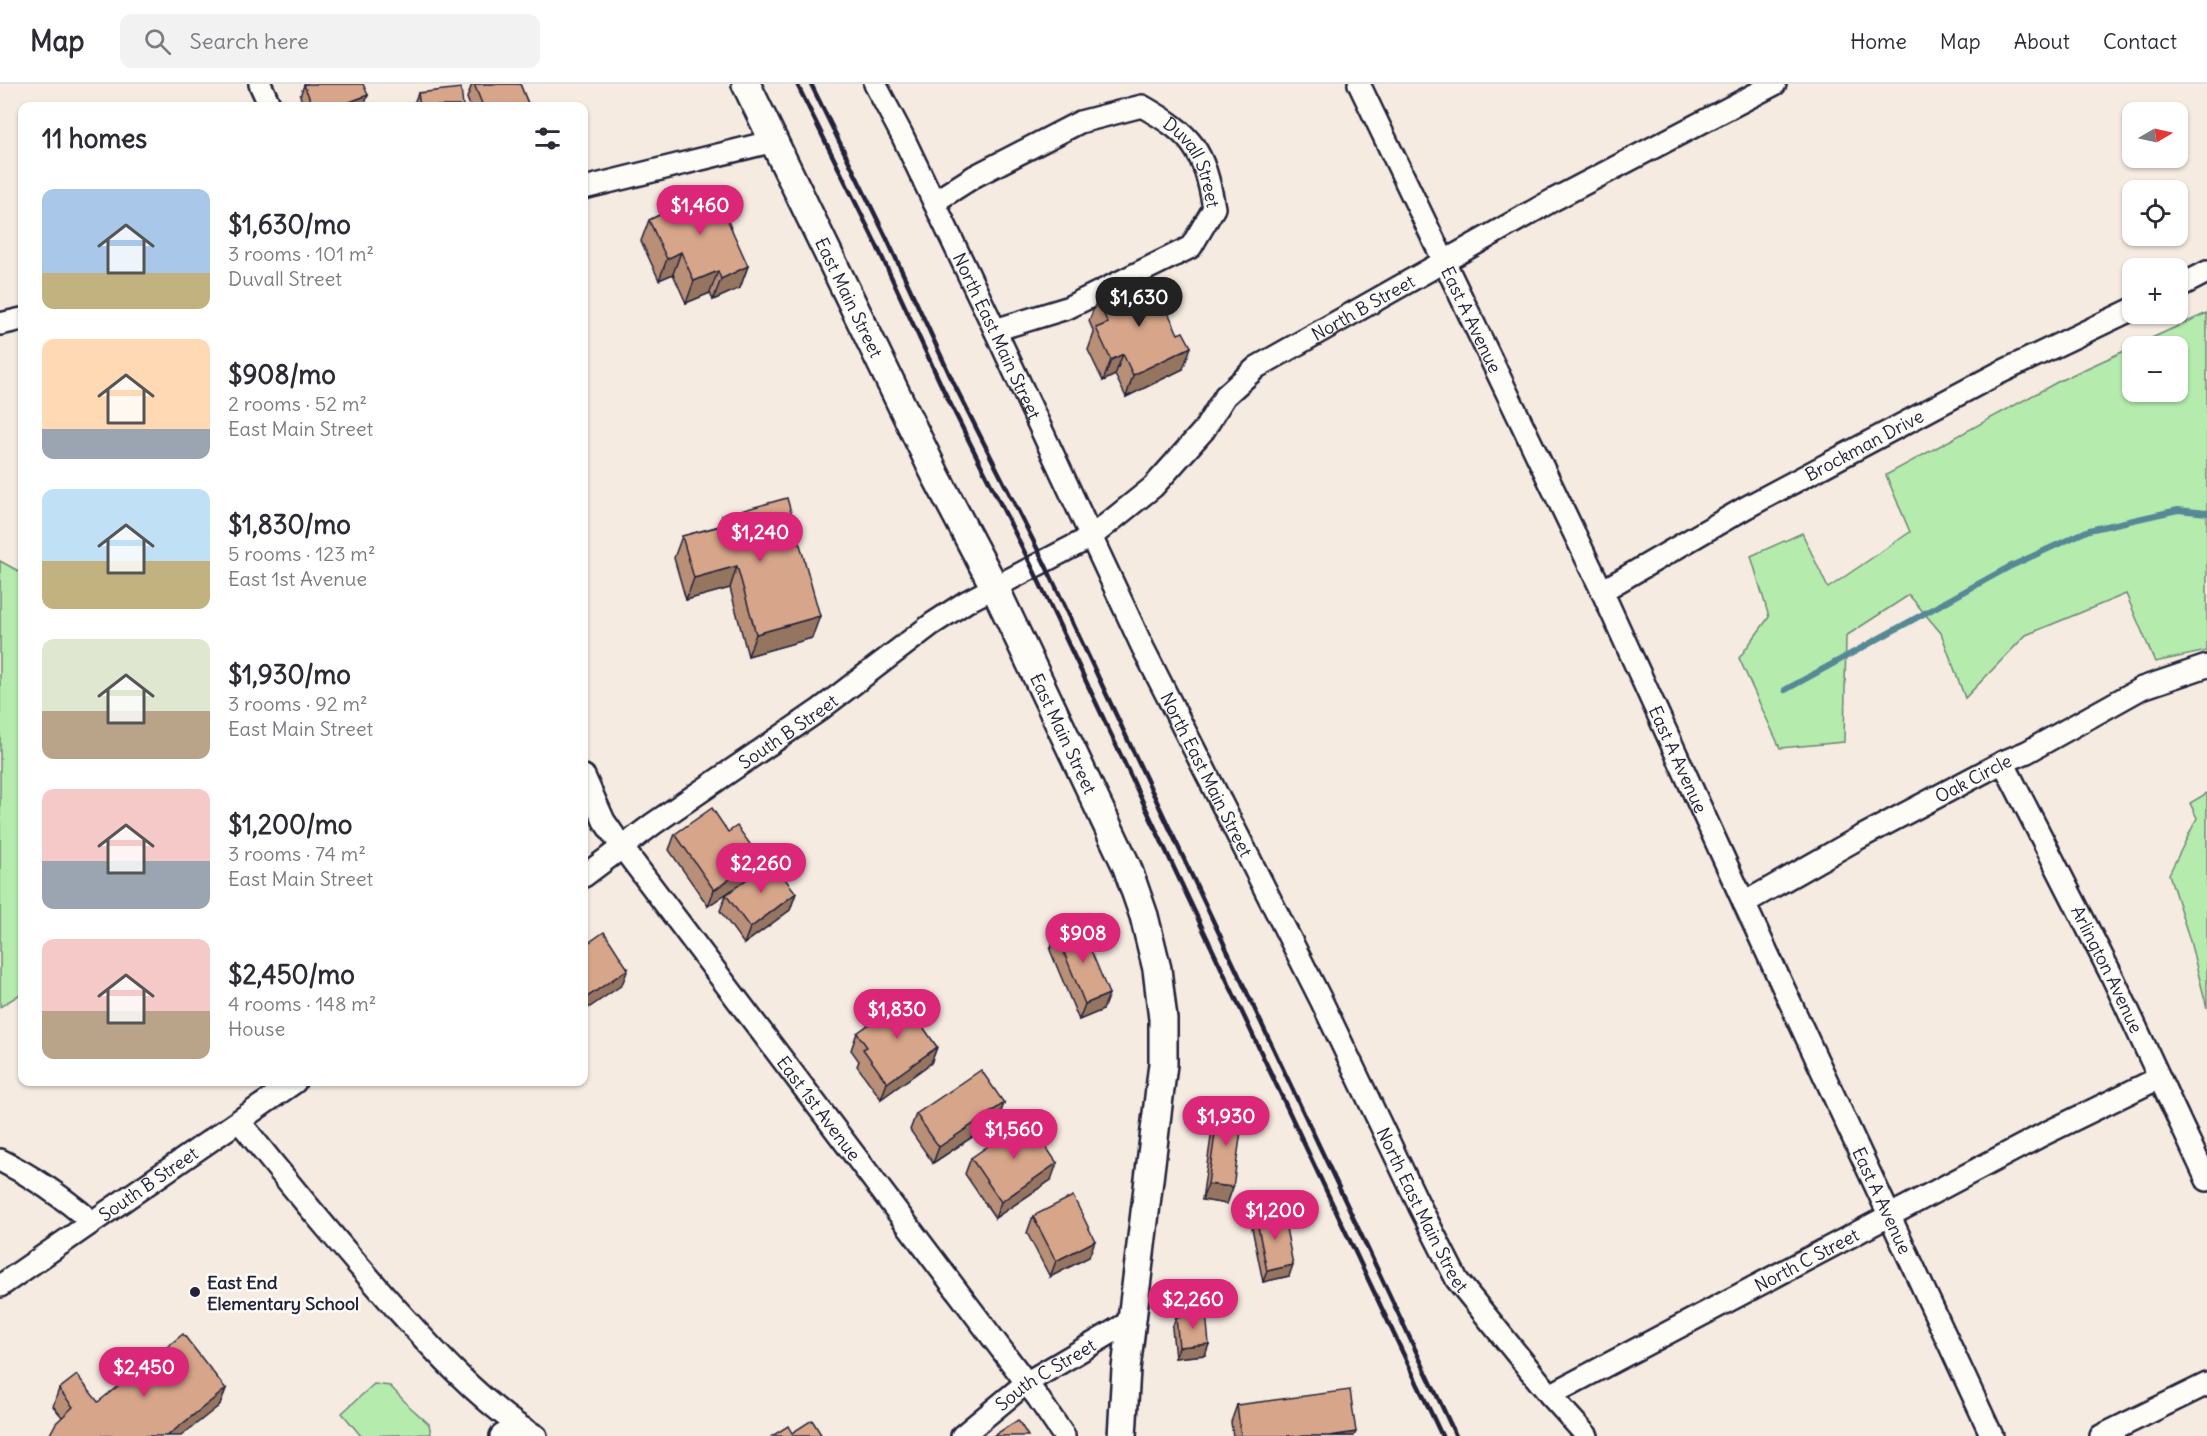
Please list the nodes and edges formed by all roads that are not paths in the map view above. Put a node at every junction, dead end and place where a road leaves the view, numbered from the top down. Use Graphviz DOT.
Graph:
graph roads {
  1 [pos="260,84"];
  2 [pos="746,84"];
  3 [pos="875,84"];
  4 [pos="1359,84"];
  5 [pos="1775,84"];
  6 [pos="268,102"];
  7 [pos="774,141"];
  8 [pos="588,187"];
  9 [pos="934,202"];
  10 [pos="1445,260"];
  11 [pos="2207,272"];
  12 [pos="2188,282"];
  13 [pos="2122,314"];
  14 [pos="18,320"];
  15 [pos="0,324"];
  16 [pos="995,330"];
  17 [pos="1091,537"];
  18 [pos="995,588"];
  19 [pos="1602,591"];
  20 [pos="2207,666"];
  21 [pos="2003,762"];
  22 [pos="588,785"];
  23 [pos="622,847"];
  24 [pos="588,873"];
  25 [pos="1744,903"];
  26 [pos="2159,1078"];
  27 [pos="290,1086"];
  28 [pos="240,1122"];
  29 [pos="0,1160"];
  30 [pos="2207,1180"];
  31 [pos="1889,1217"];
  32 [pos="92,1222"];
  33 [pos="0,1286"];
  34 [pos="1131,1321"];
  35 [pos="1026,1383"];
  36 [pos="2207,1384"];
  37 [pos="1550,1395"];
  38 [pos="519,1433"];
  39 [pos="962,1436"];
  40 [pos="1064,1436"];
  41 [pos="1122,1436"];
  42 [pos="1587,1436"];
  43 [pos="1992,1436"];
  44 [pos="2101,1436"];
  1 -- 6 [label="street"];
  2 -- 7 [label="main road, East Main Street"];
  3 -- 9 [label="street, North East Main Street"];
  4 -- 10 [label="street, East A Avenue"];
  5 -- 10 [label="street, North B Street"];
  7 -- 8 [label="street"];
  7 -- 18 [label="main road, East Main Street"];
  9 -- 16 [label="street, North East Main Street"];
  9 -- 16 [label="street, Duvall Street"];
  10 -- 17 [label="street, North B Street"];
  10 -- 19 [label="street, East A Avenue"];
  11 -- 12 [label="street"];
  13 -- 19 [label="street, Brockman Drive"];
  14 -- 15 [label="street"];
  16 -- 17 [label="street, North East Main Street"];
  17 -- 18 [label="street, North B Street"];
  17 -- 37 [label="street, North East Main Street"];
  18 -- 23 [label="street, South B Street"];
  18 -- 34 [label="main road, East Main Street"];
  19 -- 25 [label="street, East A Avenue"];
  20 -- 21 [label="street, Oak Circle"];
  21 -- 25 [label="street, Oak Circle"];
  21 -- 26 [label="street, Arlington Avenue"];
  22 -- 23 [label="street, East 1st Avenue"];
  23 -- 24 [label="street, South B Street"];
  23 -- 35 [label="street, East 1st Avenue"];
  25 -- 31 [label="street, East A Avenue"];
  26 -- 30 [label="street, Arlington Avenue"];
  26 -- 31 [label="street, North C Street"];
  27 -- 28 [label="street, South B Street"];
  28 -- 32 [label="street, South B Street"];
  28 -- 38 [label="street"];
  29 -- 32 [label="street"];
  31 -- 37 [label="street, North C Street"];
  31 -- 43 [label="street, East A Avenue"];
  32 -- 33 [label="street, South B Street"];
  34 -- 35 [label="street, South C Street"];
  34 -- 41 [label="main road, East Main Street"];
  35 -- 39 [label="street, South C Street"];
  35 -- 40 [label="street, East 1st Avenue"];
  36 -- 44 [label="street"];
  37 -- 42 [label="street, North East Main Street"];
}
